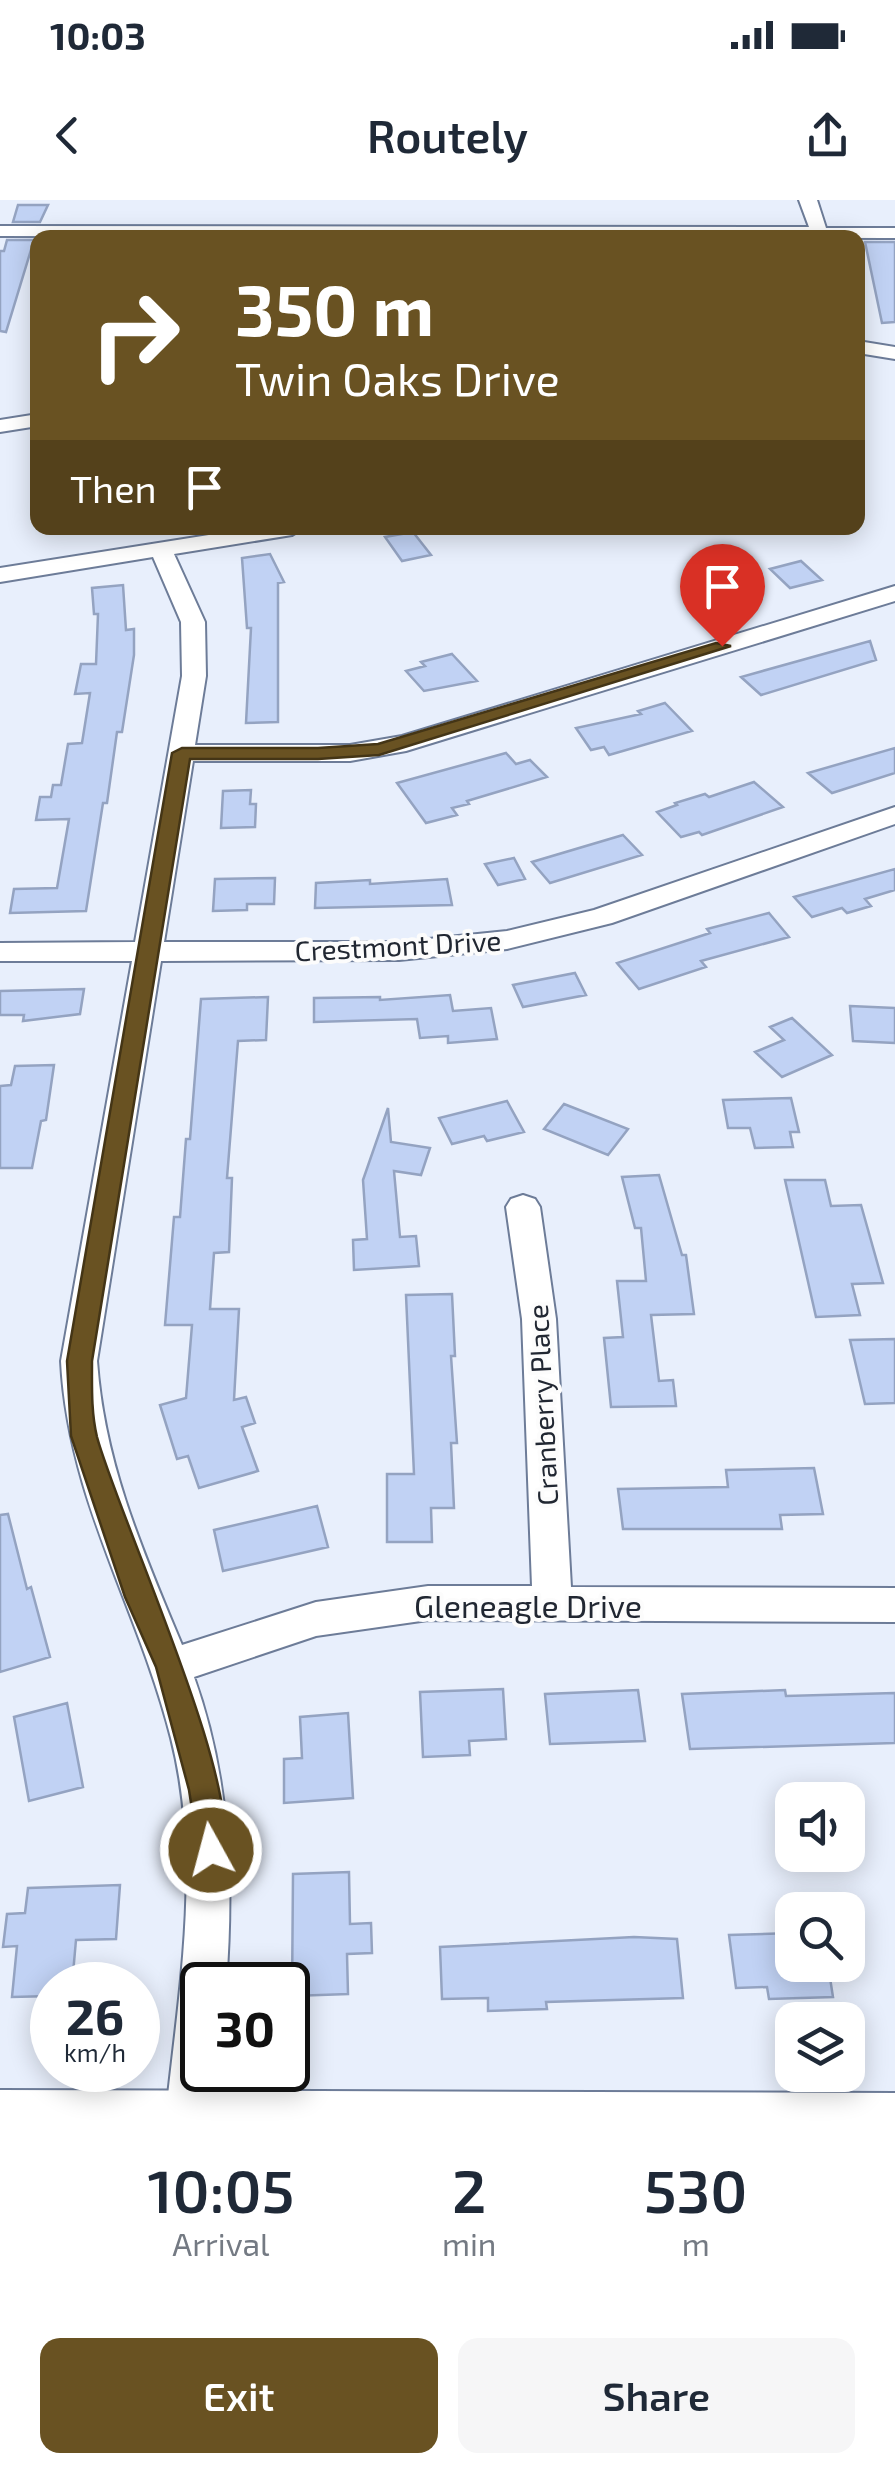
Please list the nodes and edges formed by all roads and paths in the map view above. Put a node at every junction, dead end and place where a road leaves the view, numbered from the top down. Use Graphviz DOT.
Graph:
graph roads {
  1 [pos="808,200"];
  2 [pos="818,230"];
  3 [pos="0,231"];
  4 [pos="30,231"];
  5 [pos="865,234"];
  6 [pos="895,234"];
  7 [pos="865,349"];
  8 [pos="895,353"];
  9 [pos="30,421"];
  10 [pos="0,426"];
  11 [pos="250,535"];
  12 [pos="161,550"];
  13 [pos="0,575"];
  14 [pos="895,592"];
  15 [pos="182,753"];
  16 [pos="895,814"];
  17 [pos="0,952"];
  18 [pos="145,952"];
  19 [pos="522,1207"];
  20 [pos="552,1604"];
  21 [pos="895,1605"];
  22 [pos="170,1667"];
  23 [pos="204,1962"];
  24 [pos="193,2092"];
  25 [pos="0,2119"];
  26 [pos="190,2121"];
  27 [pos="895,2122"];
  1 -- 2 [label="street"];
  3 -- 4 [label="street"];
  5 -- 6 [label="street"];
  7 -- 8 [label="street"];
  9 -- 10 [label="street"];
  11 -- 12 [label="street"];
  12 -- 13 [label="street"];
  12 -- 15 [label="street"];
  14 -- 15 [label="street"];
  15 -- 18 [label="street"];
  16 -- 18 [label="street, Crestmont Drive"];
  17 -- 18 [label="street, Crestmont Drive"];
  18 -- 22 [label="street"];
  19 -- 20 [label="street, Cranberry Place"];
  20 -- 21 [label="street, Gleneagle Drive"];
  20 -- 22 [label="street, Gleneagle Drive"];
  22 -- 23 [label="street"];
  24 -- 26 [label="street"];
  25 -- 26 [label="street"];
  26 -- 27 [label="street"];
}
